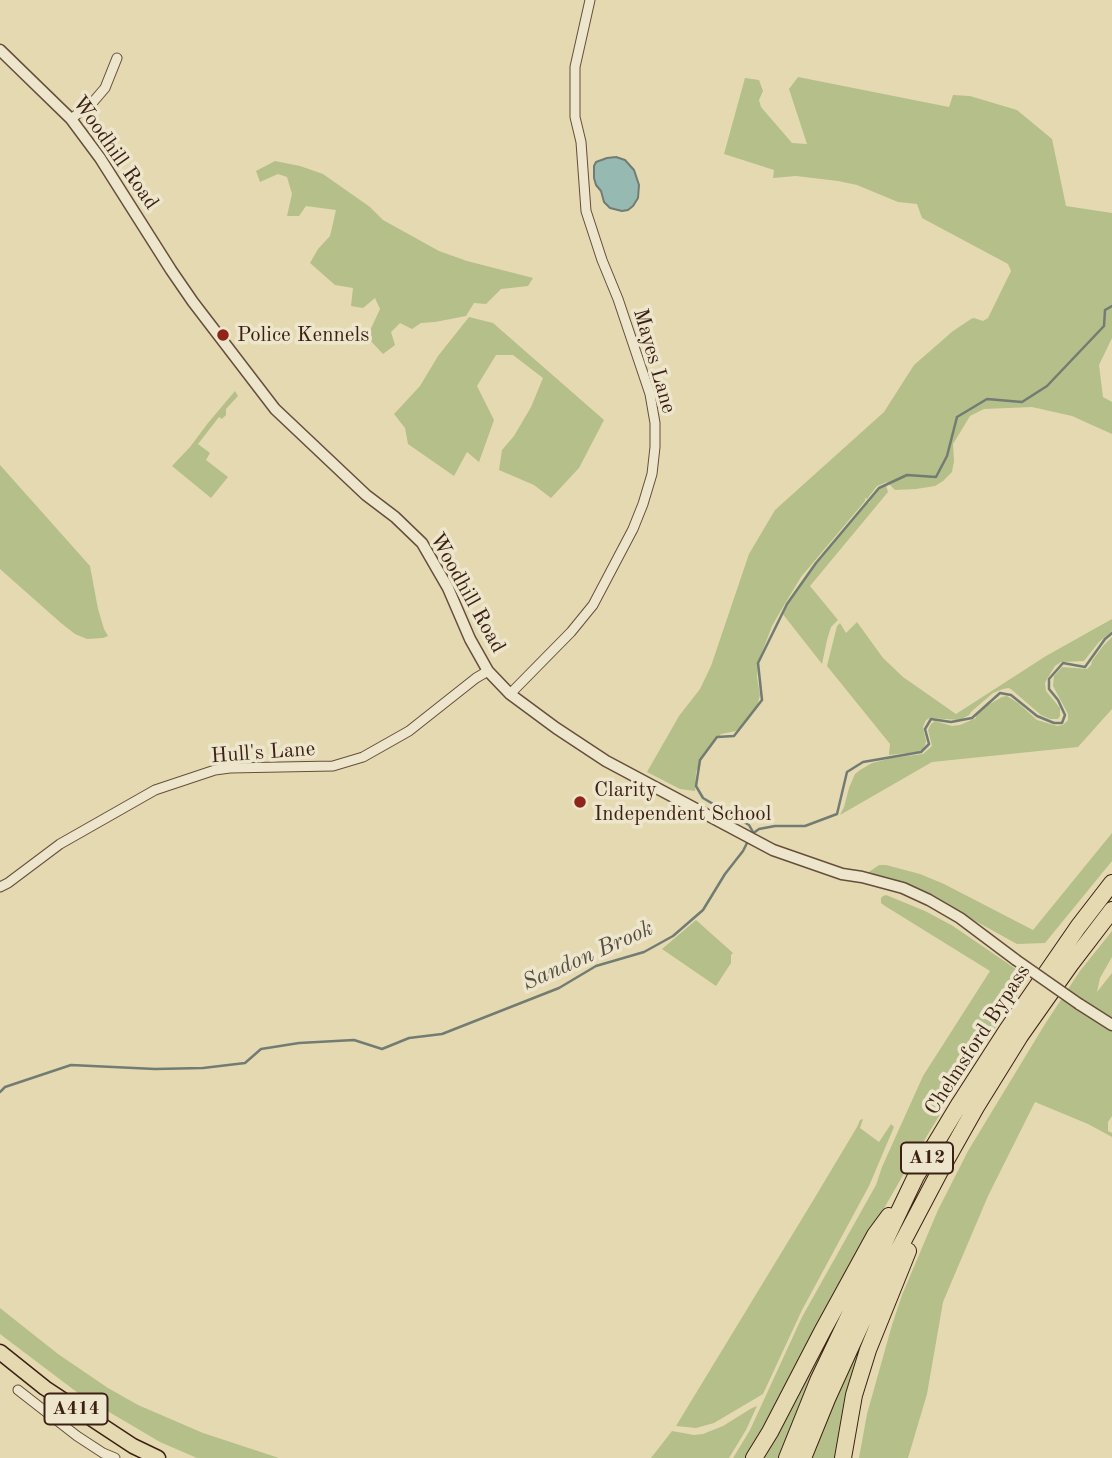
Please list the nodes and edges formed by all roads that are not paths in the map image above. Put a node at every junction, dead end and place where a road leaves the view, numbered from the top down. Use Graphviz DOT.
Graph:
graph roads {
  1 [pos="590,0"];
  2 [pos="0,50"];
  3 [pos="117,58"];
  4 [pos="71,119"];
  5 [pos="488,671"];
  6 [pos="510,694"];
  7 [pos="1112,883"];
  8 [pos="0,887"];
  9 [pos="1112,910"];
  10 [pos="1112,1025"];
  11 [pos="940,1171"];
  12 [pos="916,1176"];
  13 [pos="0,1352"];
  14 [pos="18,1390"];
  15 [pos="115,1458"];
  16 [pos="158,1458"];
  17 [pos="754,1458"];
  18 [pos="788,1458"];
  19 [pos="803,1458"];
  20 [pos="843,1458"];
  1 -- 6 [label="street, Mayes Lane"];
  2 -- 4 [label="street, Woodhill Road"];
  3 -- 4 [label="street"];
  4 -- 5 [label="street, Woodhill Road"];
  5 -- 6 [label="street, Woodhill Road"];
  5 -- 8 [label="street, Hull's Lane"];
  6 -- 10 [label="street, Woodhill Road, bridge"];
  7 -- 12 [label="highway, Chelmsford Bypass / A12"];
  9 -- 11 [label="highway, Chelmsford Bypass / A12"];
  11 -- 19 [label="highway, Chelmsford Bypass / A12"];
  11 -- 20 [label="highway, A12"];
  12 -- 17 [label="highway, A12"];
  12 -- 18 [label="highway, Chelmsford Bypass / A12"];
  13 -- 16 [label="main road, A414"];
  14 -- 15 [label="street"];
}
